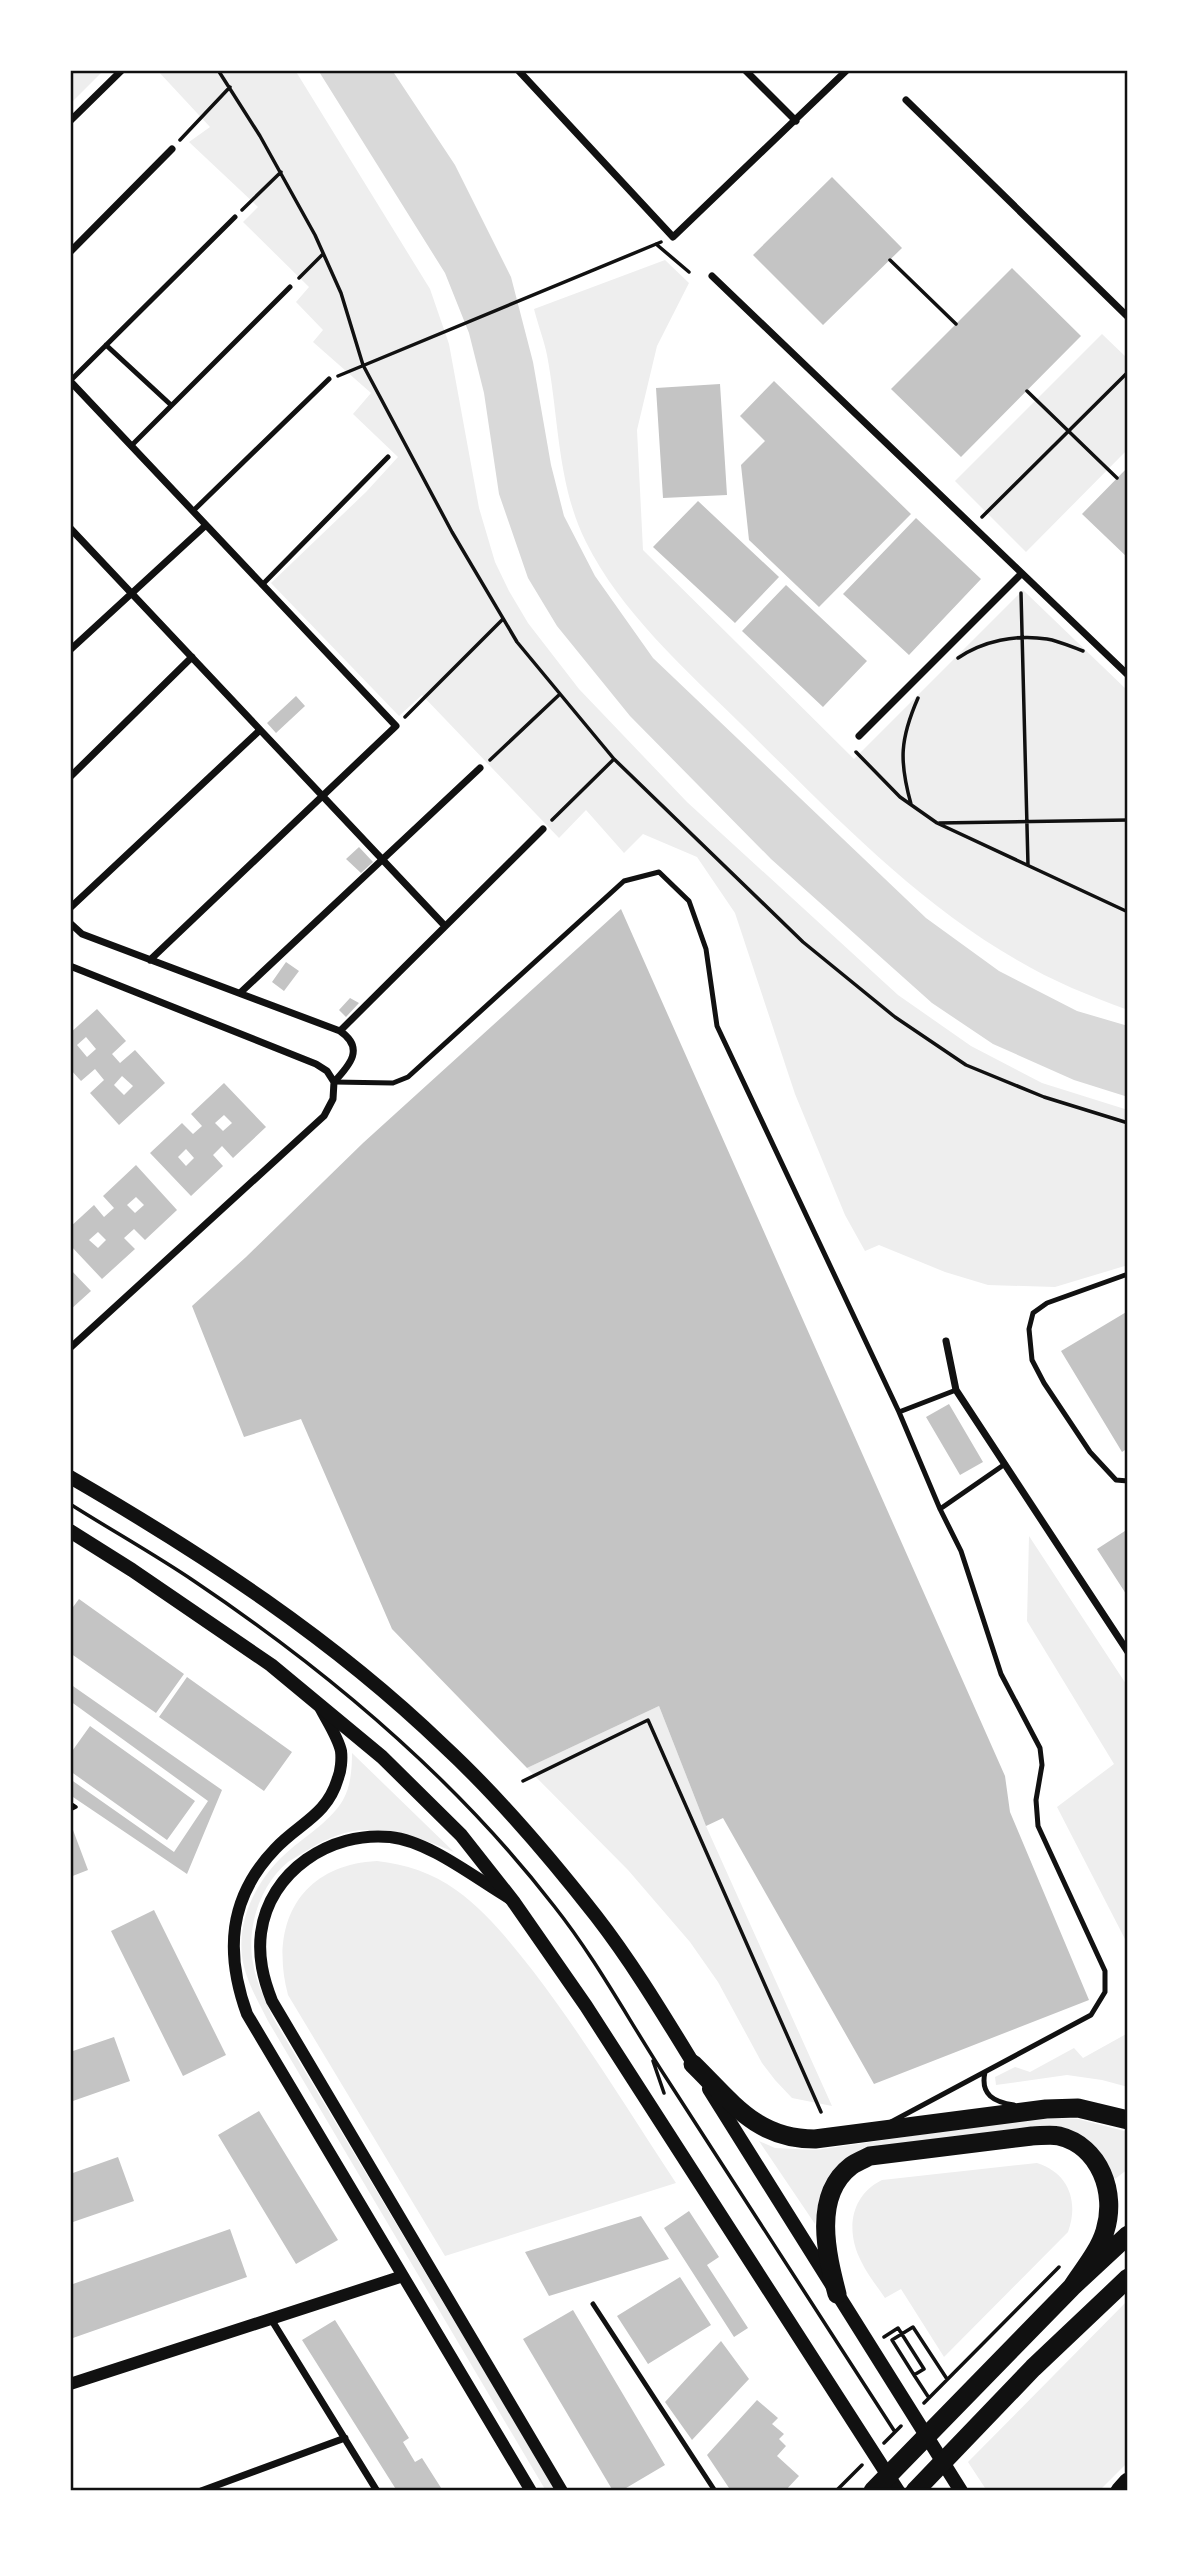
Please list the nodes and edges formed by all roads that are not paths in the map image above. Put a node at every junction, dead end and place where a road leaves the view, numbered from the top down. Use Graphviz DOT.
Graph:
graph roads {
  1 [pos="122,70"];
  2 [pos="518,70"];
  3 [pos="745,70"];
  4 [pos="847,70"];
  5 [pos="906,100"];
  6 [pos="70,120"];
  7 [pos="796,121"];
  8 [pos="172,149"];
  9 [pos="235,217"];
  10 [pos="70,252"];
  11 [pos="712,276"];
  12 [pos="290,287"];
  13 [pos="1128,317"];
  14 [pos="106,345"];
  15 [pos="330,379"];
  16 [pos="70,381"];
  17 [pos="171,405"];
  18 [pos="131,446"];
  19 [pos="388,457"];
  20 [pos="193,511"];
  21 [pos="206,525"];
  22 [pos="70,528"];
  23 [pos="1021,574"];
  24 [pos="262,584"];
  25 [pos="132,593"];
  26 [pos="70,650"];
  27 [pos="192,657"];
  28 [pos="1128,675"];
  29 [pos="260,730"];
  30 [pos="859,736"];
  31 [pos="480,768"];
  32 [pos="70,777"];
  33 [pos="322,796"];
  34 [pos="543,829"];
  35 [pos="383,860"];
  36 [pos="70,908"];
  37 [pos="70,923"];
  38 [pos="445,926"];
  39 [pos="150,960"];
  40 [pos="70,966"];
  41 [pos="240,993"];
  42 [pos="340,1031"];
  43 [pos="334,1082"];
  44 [pos="1128,1275"];
  45 [pos="946,1341"];
  46 [pos="70,1348"];
  47 [pos="956,1390"];
  48 [pos="899,1412"];
  49 [pos="1005,1464"];
  50 [pos="70,1477"];
  51 [pos="1128,1481"];
  52 [pos="940,1509"];
  53 [pos="70,1531"];
  54 [pos="1128,1652"];
  55 [pos="320,1707"];
  56 [pos="513,1900"];
  57 [pos="693,2064"];
  58 [pos="985,2072"];
  59 [pos="1046,2109"];
  60 [pos="1128,2120"];
  61 [pos="873,2131"];
  62 [pos="1128,2235"];
  63 [pos="403,2276"];
  64 [pos="1128,2278"];
  65 [pos="1072,2287"];
  66 [pos="837,2294"];
  67 [pos="593,2304"];
  68 [pos="271,2319"];
  69 [pos="1013,2347"];
  70 [pos="70,2384"];
  71 [pos="971,2432"];
  72 [pos="345,2438"];
  73 [pos="1128,2482"];
  74 [pos="221,2488"];
  75 [pos="201,2491"];
  76 [pos="377,2491"];
  77 [pos="531,2491"];
  78 [pos="562,2491"];
  79 [pos="715,2491"];
  80 [pos="873,2491"];
  81 [pos="898,2491"];
  82 [pos="915,2491"];
  83 [pos="961,2491"];
  84 [pos="1120,2491"];
  1 -- 6 [label="street"];
  2 -- 7 [label="street"];
  3 -- 7 [label="street"];
  4 -- 7 [label="street"];
  5 -- 13 [label="street"];
  8 -- 10 [label="street"];
  9 -- 14 [label="lane"];
  11 -- 23 [label="street"];
  12 -- 17 [label="lane"];
  14 -- 16 [label="lane"];
  14 -- 17 [label="lane"];
  15 -- 20 [label="lane"];
  16 -- 18 [label="street"];
  17 -- 18 [label="lane"];
  18 -- 20 [label="street"];
  19 -- 24 [label="lane"];
  20 -- 21 [label="street"];
  21 -- 24 [label="street"];
  21 -- 25 [label="street"];
  22 -- 25 [label="street"];
  23 -- 28 [label="street"];
  23 -- 30 [label="street"];
  24 -- 33 [label="street"];
  25 -- 26 [label="street"];
  25 -- 27 [label="street"];
  27 -- 29 [label="street"];
  27 -- 32 [label="street"];
  29 -- 33 [label="street"];
  29 -- 36 [label="street"];
  31 -- 35 [label="street"];
  33 -- 35 [label="street"];
  33 -- 39 [label="street"];
  34 -- 38 [label="street"];
  35 -- 38 [label="street"];
  35 -- 41 [label="street"];
  37 -- 39 [label="street"];
  38 -- 42 [label="street"];
  39 -- 41 [label="street"];
  40 -- 43 [label="street"];
  41 -- 42 [label="street"];
  42 -- 43 [label="street"];
  43 -- 46 [label="street"];
  43 -- 48 [label="lane"];
  44 -- 51 [label="lane"];
  45 -- 47 [label="street"];
  47 -- 48 [label="lane"];
  47 -- 49 [label="street"];
  48 -- 52 [label="lane"];
  49 -- 52 [label="lane"];
  49 -- 54 [label="street"];
  50 -- 57 [label="main road"];
  52 -- 58 [label="lane"];
  53 -- 55 [label="main road"];
  55 -- 56 [label="main road"];
  55 -- 63 [label="street"];
  56 -- 78 [label="street"];
  56 -- 81 [label="main road"];
  57 -- 61 [label="highway"];
  57 -- 66 [label="main road"];
  58 -- 59 [label="lane"];
  58 -- 61 [label="lane"];
  59 -- 60 [label="highway"];
  59 -- 61 [label="highway"];
  62 -- 65 [label="highway"];
  63 -- 68 [label="street"];
  63 -- 77 [label="street"];
  64 -- 71 [label="highway"];
  65 -- 66 [label="highway"];
  65 -- 69 [label="highway"];
  66 -- 83 [label="main road"];
  67 -- 79 [label="lane"];
  68 -- 70 [label="street"];
  68 -- 72 [label="street"];
  69 -- 71 [label="highway"];
  69 -- 80 [label="highway"];
  71 -- 82 [label="highway"];
  72 -- 74 [label="street"];
  72 -- 76 [label="street"];
  73 -- 84 [label="highway"];
  74 -- 75 [label="street"];
}
